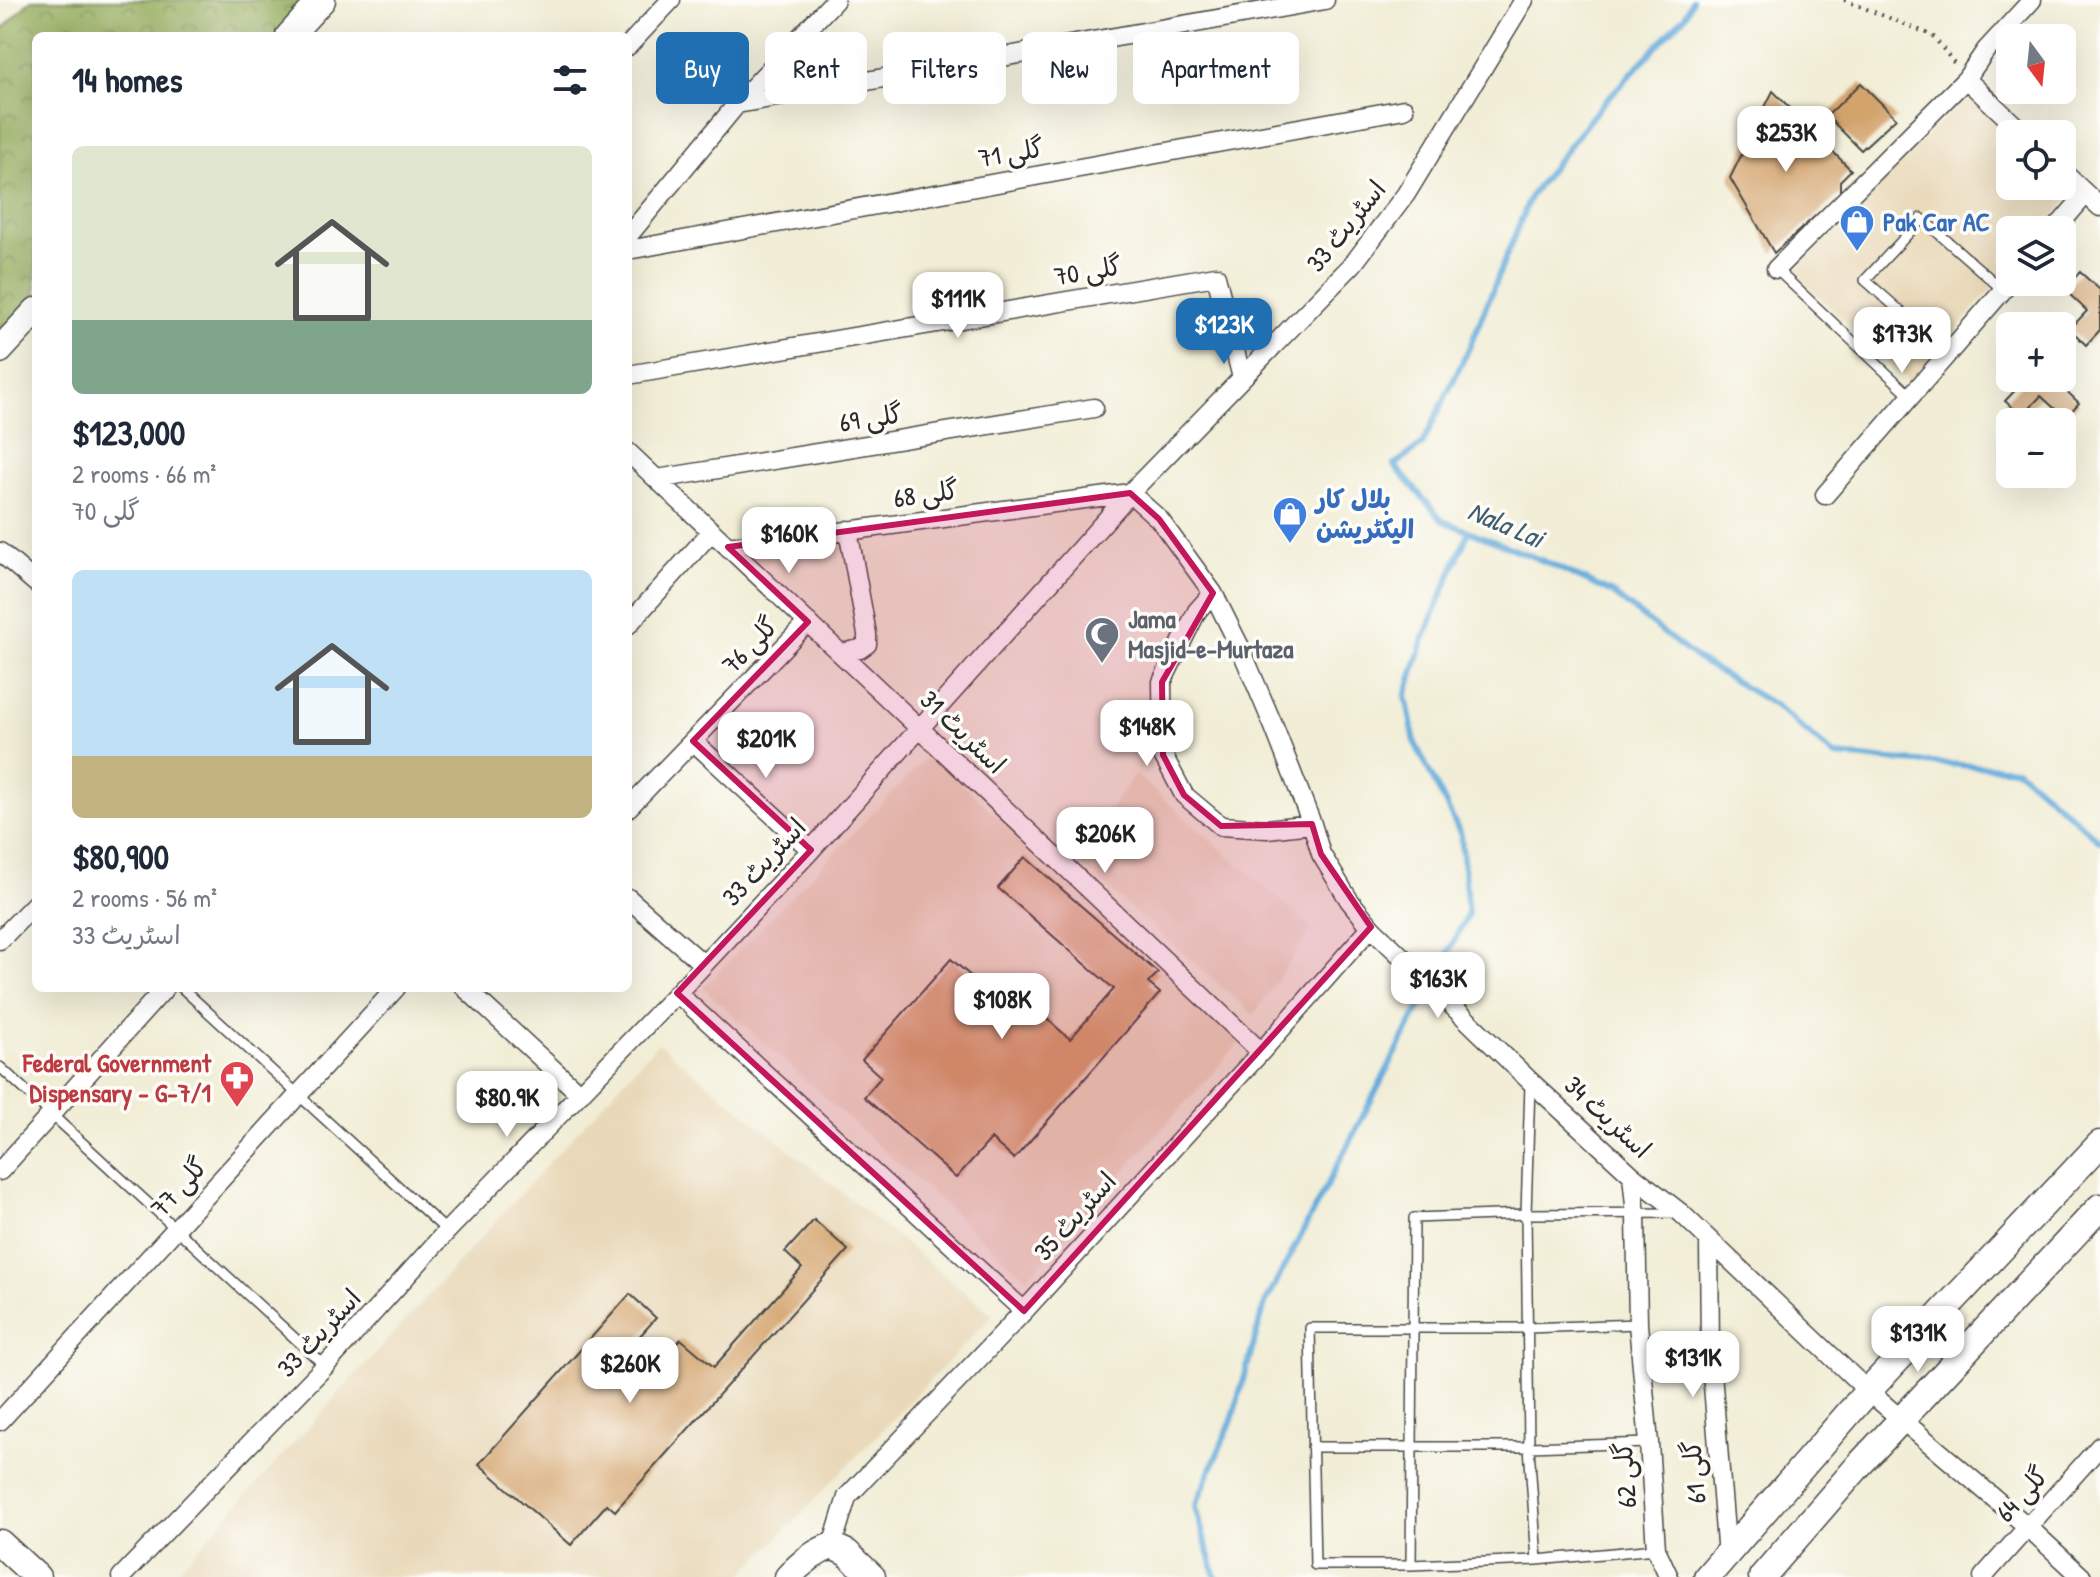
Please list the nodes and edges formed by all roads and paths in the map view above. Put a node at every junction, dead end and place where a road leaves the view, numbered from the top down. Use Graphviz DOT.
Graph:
graph roads {
  1 [pos="322,0"];
  2 [pos="671,0"];
  3 [pos="835,0"];
  4 [pos="1325,0"];
  5 [pos="1524,0"];
  6 [pos="1844,0"];
  7 [pos="2032,0"];
  8 [pos="293,32"];
  9 [pos="632,42"];
  10 [pos="1966,79"];
  11 [pos="749,91"];
  12 [pos="749,102"];
  13 [pos="737,104"];
  14 [pos="1404,109"];
  15 [pos="2009,120"];
  16 [pos="2076,184"];
  17 [pos="2093,200"];
  18 [pos="2073,216"];
  19 [pos="632,231"];
  20 [pos="632,249"];
  21 [pos="1776,269"];
  22 [pos="1996,278"];
  23 [pos="1997,296"];
  24 [pos="32,315"];
  25 [pos="0,350"];
  26 [pos="1948,353"];
  27 [pos="632,374"];
  28 [pos="1242,378"];
  29 [pos="1911,396"];
  30 [pos="1094,408"];
  31 [pos="632,456"];
  32 [pos="657,479"];
  33 [pos="1130,493"];
  34 [pos="1825,495"];
  35 [pos="848,530"];
  36 [pos="712,531"];
  37 [pos="728,547"];
  38 [pos="0,552"];
  39 [pos="32,580"];
  40 [pos="1213,593"];
  41 [pos="632,621"];
  42 [pos="808,622"];
  43 [pos="842,653"];
  44 [pos="921,728"];
  45 [pos="693,741"];
  46 [pos="632,804"];
  47 [pos="1312,824"];
  48 [pos="811,850"];
  49 [pos="632,902"];
  50 [pos="32,907"];
  51 [pos="1371,927"];
  52 [pos="0,940"];
  53 [pos="703,964"];
  54 [pos="161,992"];
  55 [pos="186,992"];
  56 [pos="392,992"];
  57 [pos="469,992"];
  58 [pos="677,993"];
  59 [pos="1261,1052"];
  60 [pos="0,1067"];
  61 [pos="1530,1081"];
  62 [pos="580,1094"];
  63 [pos="298,1095"];
  64 [pos="51,1114"];
  65 [pos="2100,1144"];
  66 [pos="0,1171"];
  67 [pos="1632,1175"];
  68 [pos="2100,1207"];
  69 [pos="1681,1213"];
  70 [pos="1526,1214"];
  71 [pos="1636,1215"];
  72 [pos="176,1229"];
  73 [pos="447,1231"];
  74 [pos="1709,1240"];
  75 [pos="1024,1311"];
  76 [pos="1638,1324"];
  77 [pos="1413,1328"];
  78 [pos="1527,1328"];
  79 [pos="325,1366"];
  80 [pos="1868,1391"];
  81 [pos="1902,1420"];
  82 [pos="0,1421"];
  83 [pos="1649,1443"];
  84 [pos="1411,1446"];
  85 [pos="2100,1446"];
  86 [pos="1312,1447"];
  87 [pos="1529,1447"];
  88 [pos="2028,1527"];
  89 [pos="0,1543"];
  90 [pos="1656,1549"];
  91 [pos="840,1550"];
  92 [pos="1727,1556"];
  93 [pos="1537,1560"];
  94 [pos="1411,1565"];
  95 [pos="37,1577"];
  96 [pos="121,1577"];
  97 [pos="788,1577"];
  98 [pos="872,1577"];
  99 [pos="1669,1577"];
  100 [pos="1707,1577"];
  101 [pos="1762,1577"];
  102 [pos="1983,1577"];
  103 [pos="2082,1577"];
  1 -- 8 [label="street"];
  2 -- 9 [label="street"];
  3 -- 11 [label="street"];
  4 -- 12 [label="street"];
  5 -- 28 [label="street, اسٹریٹ 33"];
  6 -- 10 [label="path"];
  7 -- 10 [label="street"];
  10 -- 15 [label="street"];
  10 -- 21 [label="street"];
  13 -- 19 [label="street"];
  14 -- 20 [label="street, گلی 71"];
  16 -- 17 [label="street"];
  17 -- 18 [label="street"];
  21 -- 29 [label="lane"];
  22 -- 26 [label="lane"];
  23 -- 26 [label="street"];
  24 -- 25 [label="street"];
  26 -- 29 [label="street"];
  27 -- 28 [label="street, گلی 70"];
  28 -- 33 [label="street, اسٹریٹ 33"];
  29 -- 34 [label="street"];
  30 -- 32 [label="street, گلی 69"];
  31 -- 32 [label="street, اسٹریٹ 31"];
  32 -- 36 [label="street, اسٹریٹ 31"];
  33 -- 35 [label="street, گلی 68"];
  33 -- 40 [label="street, اسٹریٹ 34"];
  33 -- 44 [label="street, اسٹریٹ 33"];
  35 -- 37 [label="street, گلی 68"];
  35 -- 43 [label="street"];
  36 -- 37 [label="street, اسٹریٹ 31"];
  36 -- 41 [label="street"];
  37 -- 42 [label="street, اسٹریٹ 31"];
  38 -- 39 [label="street"];
  40 -- 47 [label="street, اسٹریٹ 34"];
  40 -- 47 [label="street"];
  42 -- 43 [label="street, اسٹریٹ 31"];
  42 -- 45 [label="street, گلی 76"];
  43 -- 44 [label="street, اسٹریٹ 31"];
  44 -- 48 [label="street, اسٹریٹ 33"];
  44 -- 59 [label="street, اسٹریٹ 31"];
  45 -- 46 [label="street, گلی 76"];
  45 -- 48 [label="street"];
  47 -- 51 [label="street, اسٹریٹ 34"];
  48 -- 53 [label="street, اسٹریٹ 33"];
  49 -- 53 [label="street"];
  50 -- 52 [label="street"];
  51 -- 59 [label="street, اسٹریٹ 35"];
  51 -- 61 [label="street, اسٹریٹ 34"];
  53 -- 58 [label="street, اسٹریٹ 33"];
  54 -- 64 [label="street"];
  55 -- 63 [label="lane"];
  56 -- 63 [label="street, گلی 77"];
  57 -- 62 [label="street"];
  58 -- 62 [label="street, اسٹریٹ 33"];
  58 -- 75 [label="street"];
  59 -- 75 [label="street, اسٹریٹ 35"];
  60 -- 64 [label="lane"];
  61 -- 67 [label="street, اسٹریٹ 34"];
  61 -- 70 [label="lane"];
  62 -- 73 [label="street, اسٹریٹ 33"];
  63 -- 72 [label="street, گلی 77"];
  63 -- 73 [label="lane"];
  64 -- 66 [label="street"];
  64 -- 72 [label="lane"];
  65 -- 80 [label="street"];
  67 -- 69 [label="street, اسٹریٹ 34"];
  67 -- 71 [label="street, گلی 62"];
  68 -- 81 [label="street"];
  69 -- 71 [label="lane"];
  69 -- 74 [label="street, اسٹریٹ 34"];
  70 -- 71 [label="lane"];
  70 -- 77 [label="lane"];
  70 -- 78 [label="lane"];
  71 -- 76 [label="street, گلی 62"];
  72 -- 79 [label="lane"];
  72 -- 82 [label="street, گلی 77"];
  73 -- 79 [label="street, اسٹریٹ 33"];
  74 -- 80 [label="street, اسٹریٹ 34"];
  74 -- 92 [label="street, گلی 61"];
  75 -- 91 [label="street, اسٹریٹ 35"];
  76 -- 78 [label="lane"];
  76 -- 83 [label="street, گلی 62"];
  77 -- 78 [label="lane"];
  77 -- 84 [label="lane"];
  77 -- 86 [label="lane"];
  78 -- 87 [label="lane"];
  79 -- 96 [label="street, اسٹریٹ 33"];
  80 -- 81 [label="street, اسٹریٹ 34"];
  80 -- 92 [label="street"];
  81 -- 88 [label="street, اسٹریٹ 34"];
  81 -- 101 [label="street"];
  83 -- 87 [label="lane"];
  83 -- 90 [label="street, گلی 62"];
  84 -- 86 [label="lane"];
  84 -- 87 [label="lane"];
  84 -- 94 [label="lane"];
  85 -- 88 [label="street, گلی 64"];
  86 -- 94 [label="lane"];
  87 -- 93 [label="lane"];
  88 -- 102 [label="street, گلی 64"];
  88 -- 103 [label="street, اسٹریٹ 34"];
  89 -- 95 [label="street"];
  90 -- 93 [label="lane"];
  90 -- 99 [label="street, گلی 62"];
  91 -- 97 [label="street"];
  91 -- 98 [label="street"];
  92 -- 100 [label="street"];
  93 -- 94 [label="lane"];
}
